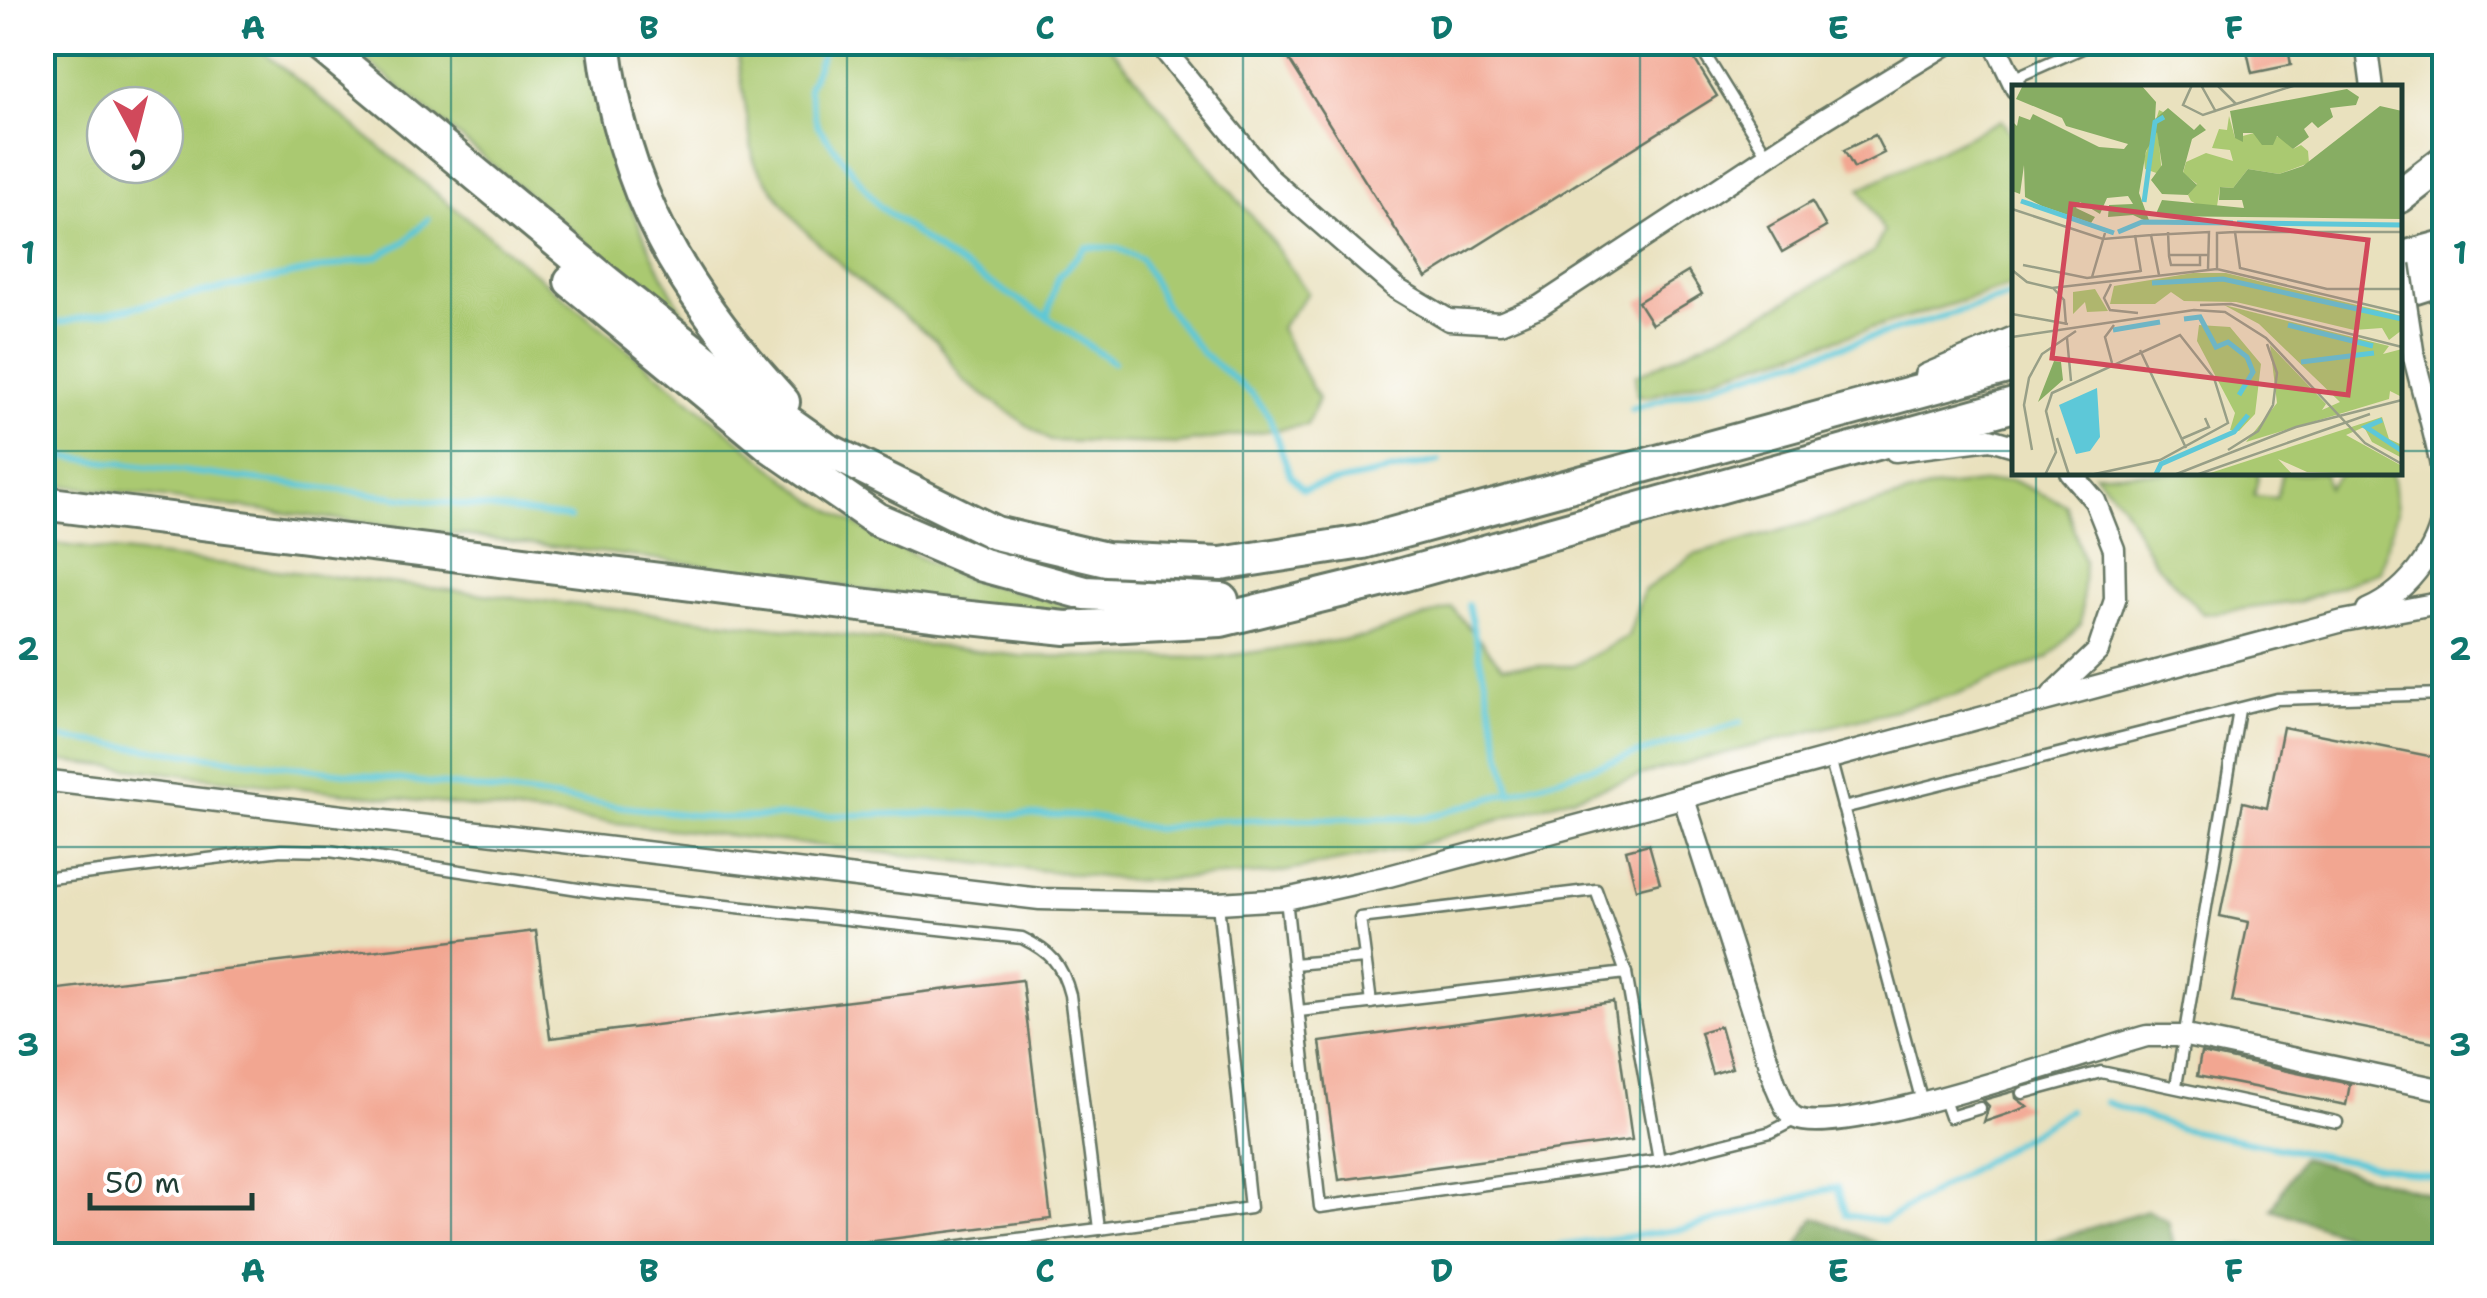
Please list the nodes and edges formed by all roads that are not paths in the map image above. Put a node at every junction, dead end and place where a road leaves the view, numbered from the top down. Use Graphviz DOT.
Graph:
graph roads {
  1 [pos="290,42"];
  2 [pos="317,42"];
  3 [pos="604,42"];
  4 [pos="1158,42"];
  5 [pos="1697,42"];
  6 [pos="1950,42"];
  7 [pos="1994,42"];
  8 [pos="2096,42"];
  9 [pos="2366,42"];
  10 [pos="2014,83"];
  11 [pos="2372,85"];
  12 [pos="1767,155"];
  13 [pos="2444,162"];
  14 [pos="2402,194"];
  15 [pos="2444,246"];
  16 [pos="2402,261"];
  17 [pos="2402,276"];
  18 [pos="2444,278"];
  19 [pos="2402,294"];
  20 [pos="2402,295"];
  21 [pos="2444,295"];
  22 [pos="2012,338"];
  23 [pos="2012,367"];
  24 [pos="2012,406"];
  25 [pos="1800,423"];
  26 [pos="2012,445"];
  27 [pos="826,449"];
  28 [pos="1823,461"];
  29 [pos="2073,475"];
  30 [pos="2444,494"];
  31 [pos="42,502"];
  32 [pos="1306,597"];
  33 [pos="2444,602"];
  34 [pos="2343,621"];
  35 [pos="2444,694"];
  36 [pos="2048,698"];
  37 [pos="2239,710"];
  38 [pos="1830,758"];
  39 [pos="42,780"];
  40 [pos="1684,798"];
  41 [pos="1843,808"];
  42 [pos="42,879"];
  43 [pos="1286,899"];
  44 [pos="1218,903"];
  45 [pos="1365,958"];
  46 [pos="1293,964"];
  47 [pos="1626,973"];
  48 [pos="1371,1003"];
  49 [pos="1299,1011"];
  50 [pos="2186,1036"];
  51 [pos="2176,1086"];
  52 [pos="2444,1090"];
  53 [pos="2023,1094"];
  54 [pos="1932,1099"];
  55 [pos="1980,1108"];
  56 [pos="1797,1118"];
  57 [pos="2337,1122"];
  58 [pos="1660,1160"];
  59 [pos="1099,1229"];
  60 [pos="880,1256"];
  1 -- 32 [label="main road"];
  2 -- 27 [label="main road"];
  3 -- 27 [label="main road"];
  4 -- 12 [label="street"];
  5 -- 12 [label="lane"];
  6 -- 12 [label="street"];
  7 -- 10 [label="street"];
  8 -- 10 [label="lane"];
  9 -- 11 [label="street"];
  13 -- 14 [label="main road"];
  15 -- 16 [label="main road"];
  17 -- 30 [label="street, bridge"];
  18 -- 19 [label="main road"];
  20 -- 21 [label="main road"];
  22 -- 25 [label="street"];
  23 -- 25 [label="main road"];
  24 -- 28 [label="main road"];
  25 -- 27 [label="main road"];
  26 -- 28 [label="street"];
  28 -- 32 [label="main road"];
  29 -- 36 [label="street"];
  30 -- 34 [label="street"];
  31 -- 32 [label="main road"];
  33 -- 34 [label="street"];
  34 -- 36 [label="street"];
  35 -- 37 [label="lane"];
  36 -- 38 [label="street"];
  37 -- 41 [label="lane"];
  37 -- 50 [label="lane"];
  38 -- 40 [label="street"];
  38 -- 41 [label="lane"];
  39 -- 44 [label="street"];
  40 -- 43 [label="street"];
  40 -- 56 [label="street"];
  41 -- 54 [label="lane"];
  42 -- 59 [label="lane"];
  43 -- 44 [label="street"];
  43 -- 46 [label="lane"];
  44 -- 59 [label="lane"];
  45 -- 46 [label="lane"];
  45 -- 47 [label="lane"];
  45 -- 48 [label="lane"];
  46 -- 49 [label="lane"];
  47 -- 48 [label="lane"];
  47 -- 58 [label="lane"];
  48 -- 49 [label="lane"];
  49 -- 58 [label="lane"];
  50 -- 51 [label="lane"];
  50 -- 52 [label="street"];
  50 -- 54 [label="street"];
  51 -- 53 [label="lane"];
  51 -- 57 [label="lane"];
  54 -- 55 [label="lane"];
  54 -- 56 [label="street"];
  56 -- 58 [label="lane"];
  59 -- 60 [label="lane"];
}
